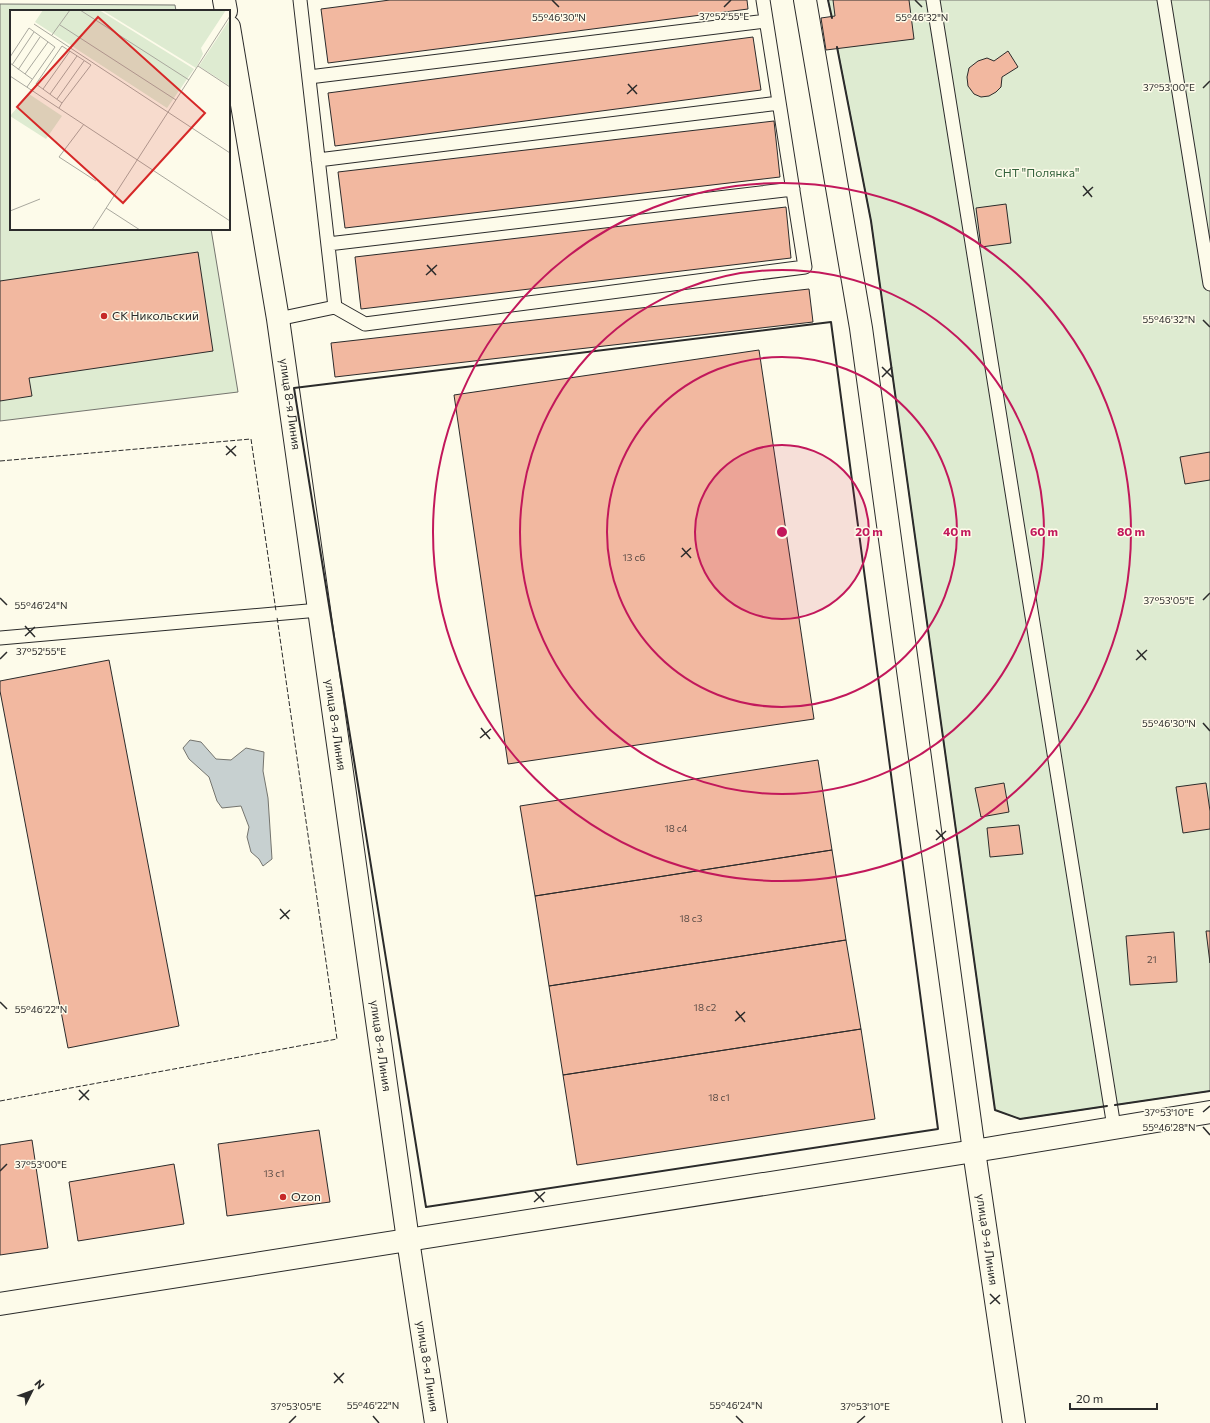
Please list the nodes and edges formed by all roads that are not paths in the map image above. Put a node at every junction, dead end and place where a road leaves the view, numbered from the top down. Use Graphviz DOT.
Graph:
graph roads {
  1 [pos="224,0"];
  2 [pos="300,0"];
  3 [pos="763,0"];
  4 [pos="805,0"];
  5 [pos="933,0"];
  6 [pos="1164,0"];
  7 [pos="226,10"];
  8 [pos="766,21"];
  9 [pos="230,33"];
  10 [pos="309,77"];
  11 [pos="779,103"];
  12 [pos="318,160"];
  13 [pos="793,189"];
  14 [pos="328,244"];
  15 [pos="1210,284"];
  16 [pos="335,307"];
  17 [pos="278,319"];
  18 [pos="319,610"];
  19 [pos="0,638"];
  20 [pos="1210,1112"];
  21 [pos="1114,1128"];
  22 [pos="974,1151"];
  23 [pos="408,1240"];
  24 [pos="0,1304"];
  25 [pos="436,1423"];
  26 [pos="1014,1423"];
  1 -- 7 [label="street"];
  2 -- 10 [label="lane"];
  3 -- 8 [label="lane"];
  4 -- 22 [label="street, улица 9-я Линия"];
  5 -- 21 [label="lane"];
  6 -- 15 [label="lane"];
  8 -- 10 [label="lane"];
  8 -- 11 [label="lane"];
  9 -- 17 [label="street, улица 8-я Линия"];
  10 -- 12 [label="lane"];
  11 -- 12 [label="lane"];
  11 -- 13 [label="lane"];
  12 -- 14 [label="lane"];
  13 -- 14 [label="lane"];
  13 -- 16 [label="lane"];
  14 -- 16 [label="lane"];
  16 -- 17 [label="lane"];
  17 -- 18 [label="street, улица 8-я Линия"];
  18 -- 19 [label="lane"];
  18 -- 23 [label="street, улица 8-я Линия"];
  20 -- 21 [label="street"];
  21 -- 22 [label="street"];
  22 -- 23 [label="street"];
  22 -- 26 [label="street, улица 9-я Линия"];
  23 -- 24 [label="street"];
  23 -- 25 [label="street, улица 8-я Линия"];
}
